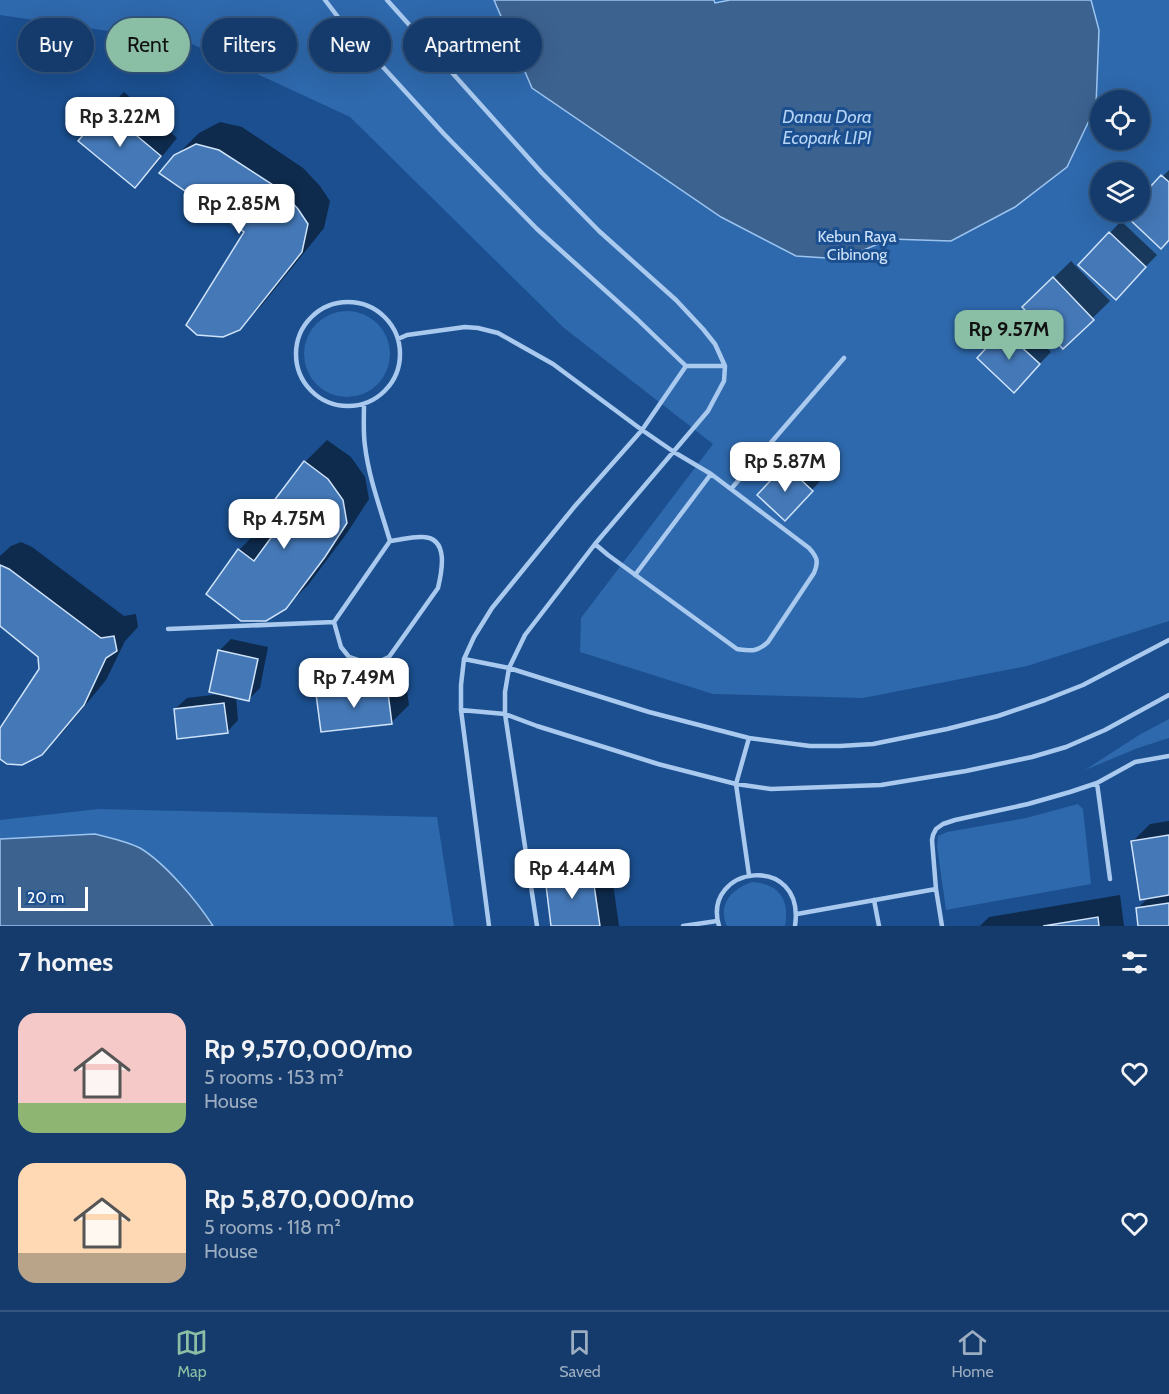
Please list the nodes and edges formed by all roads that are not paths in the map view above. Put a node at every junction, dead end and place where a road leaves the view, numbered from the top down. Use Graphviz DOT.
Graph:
graph roads {
  1 [pos="326,0"];
  2 [pos="387,0"];
  3 [pos="398,339"];
  4 [pos="844,358"];
  5 [pos="686,366"];
  6 [pos="725,366"];
  7 [pos="364,404"];
  8 [pos="642,430"];
  9 [pos="674,452"];
  10 [pos="711,474"];
  11 [pos="731,489"];
  12 [pos="390,542"];
  13 [pos="595,544"];
  14 [pos="635,575"];
  15 [pos="333,622"];
  16 [pos="168,629"];
  17 [pos="1169,640"];
  18 [pos="464,659"];
  19 [pos="509,668"];
  20 [pos="1169,695"];
  21 [pos="461,710"];
  22 [pos="505,714"];
  23 [pos="749,738"];
  24 [pos="1169,756"];
  25 [pos="1097,783"];
  26 [pos="736,784"];
  27 [pos="748,875"];
  28 [pos="1110,879"];
  29 [pos="936,889"];
  30 [pos="874,900"];
  31 [pos="797,914"];
  32 [pos="718,923"];
  33 [pos="489,926"];
  34 [pos="537,926"];
  35 [pos="683,926"];
  36 [pos="795,926"];
  37 [pos="879,926"];
  38 [pos="942,926"];
  1 -- 5 [label="lane"];
  2 -- 6 [label="lane"];
  3 -- 7 [label="lane"];
  3 -- 7 [label="lane"];
  3 -- 8 [label="lane"];
  4 -- 11 [label="lane"];
  5 -- 6 [label="lane"];
  5 -- 8 [label="lane"];
  6 -- 9 [label="lane"];
  7 -- 12 [label="lane"];
  8 -- 9 [label="lane"];
  8 -- 18 [label="lane"];
  9 -- 10 [label="lane"];
  9 -- 13 [label="lane"];
  10 -- 11 [label="lane"];
  10 -- 14 [label="lane"];
  11 -- 14 [label="lane"];
  12 -- 15 [label="lane"];
  12 -- 15 [label="lane"];
  13 -- 14 [label="lane"];
  13 -- 19 [label="lane"];
  15 -- 16 [label="lane"];
  17 -- 23 [label="lane"];
  18 -- 19 [label="lane"];
  18 -- 21 [label="lane"];
  19 -- 22 [label="lane"];
  19 -- 23 [label="lane"];
  20 -- 26 [label="lane"];
  21 -- 22 [label="lane"];
  21 -- 33 [label="lane"];
  22 -- 26 [label="lane"];
  22 -- 34 [label="lane"];
  23 -- 26 [label="lane"];
  24 -- 25 [label="lane"];
  25 -- 28 [label="lane"];
  25 -- 29 [label="lane"];
  26 -- 27 [label="lane"];
  27 -- 31 [label="lane"];
  27 -- 32 [label="lane"];
  29 -- 30 [label="lane"];
  29 -- 38 [label="lane"];
  30 -- 31 [label="lane"];
  30 -- 37 [label="lane"];
  31 -- 36 [label="lane"];
  32 -- 35 [label="lane"];
}
